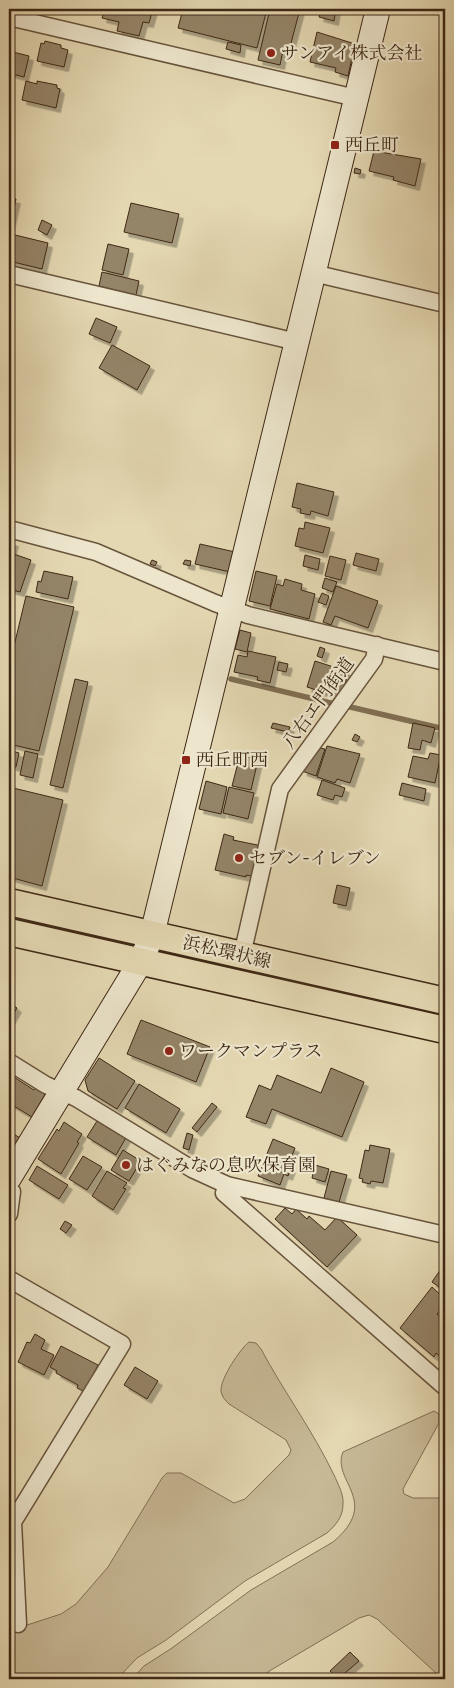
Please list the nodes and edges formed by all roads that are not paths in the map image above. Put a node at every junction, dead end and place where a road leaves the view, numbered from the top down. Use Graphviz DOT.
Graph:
graph roads {
  1 [pos="378,9"];
  2 [pos="9,16"];
  3 [pos="356,98"];
  4 [pos="313,273"];
  5 [pos="9,274"];
  6 [pos="445,304"];
  7 [pos="297,342"];
  8 [pos="9,529"];
  9 [pos="232,609"];
  10 [pos="377,646"];
  11 [pos="445,662"];
  12 [pos="9,902"];
  13 [pos="9,932"];
  14 [pos="152,935"];
  15 [pos="242,955"];
  16 [pos="141,961"];
  17 [pos="445,1001"];
  18 [pos="445,1030"];
  19 [pos="9,1062"];
  20 [pos="62,1092"];
  21 [pos="9,1178"];
  22 [pos="227,1185"];
  23 [pos="9,1190"];
  24 [pos="9,1214"];
  25 [pos="445,1236"];
  26 [pos="9,1279"];
  27 [pos="445,1387"];
  28 [pos="18,1624"];
  1 -- 3 [label="street"];
  2 -- 3 [label="street"];
  3 -- 4 [label="street"];
  4 -- 6 [label="street"];
  4 -- 7 [label="street"];
  5 -- 7 [label="street"];
  7 -- 9 [label="street"];
  8 -- 9 [label="street"];
  9 -- 10 [label="street"];
  9 -- 14 [label="street"];
  10 -- 11 [label="street"];
  10 -- 15 [label="street, 八右エ門街道"];
  12 -- 14 [label="main road, 浜松環状線"];
  13 -- 16 [label="main road, 浜松環状線"];
  14 -- 15 [label="main road, 浜松環状線"];
  14 -- 16 [label="street"];
  15 -- 17 [label="main road, 浜松環状線"];
  16 -- 18 [label="main road, 浜松環状線"];
  16 -- 20 [label="street"];
  19 -- 20 [label="street"];
  20 -- 21 [label="street"];
  20 -- 22 [label="street"];
  22 -- 25 [label="street"];
  22 -- 27 [label="street"];
  23 -- 24 [label="street"];
  26 -- 28 [label="street"];
}
